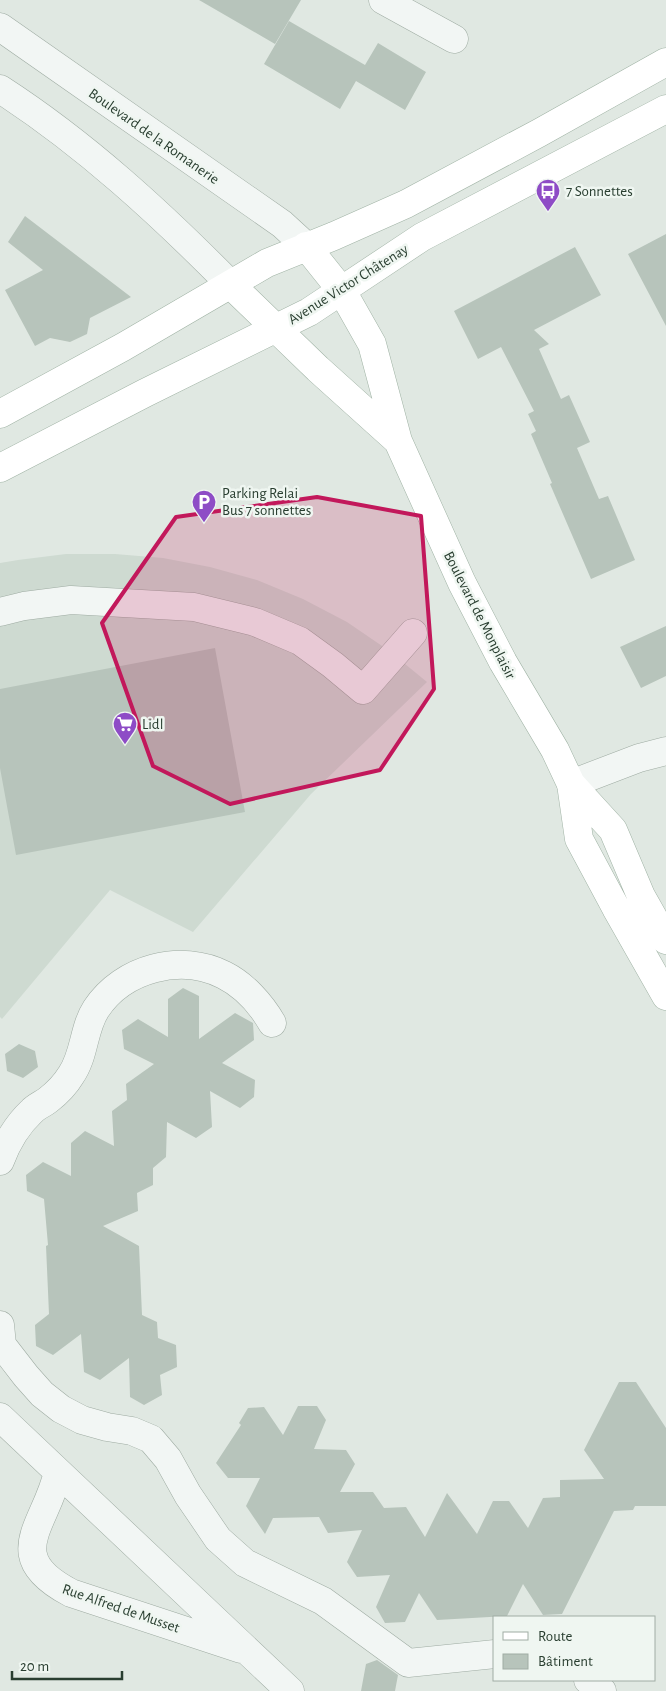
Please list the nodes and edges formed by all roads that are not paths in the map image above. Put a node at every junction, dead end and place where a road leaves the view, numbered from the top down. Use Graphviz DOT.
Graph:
graph roads {
  1 [pos="383,0"];
  2 [pos="0,28"];
  3 [pos="454,40"];
  4 [pos="666,62"];
  5 [pos="0,89"];
  6 [pos="666,109"];
  7 [pos="306,246"];
  8 [pos="231,285"];
  9 [pos="342,291"];
  10 [pos="277,328"];
  11 [pos="0,414"];
  12 [pos="398,441"];
  13 [pos="0,468"];
  14 [pos="0,612"];
  15 [pos="413,634"];
  16 [pos="666,751"];
  17 [pos="570,784"];
  18 [pos="666,940"];
  19 [pos="666,996"];
  20 [pos="272,1023"];
  21 [pos="0,1161"];
  22 [pos="0,1326"];
  23 [pos="0,1417"];
  24 [pos="58,1472"];
  25 [pos="249,1651"];
  26 [pos="493,1654"];
  27 [pos="589,1681"];
  28 [pos="290,1691"];
  29 [pos="602,1691"];
  1 -- 3 [label="street"];
  2 -- 7 [label="street, Boulevard de la Romanerie"];
  4 -- 7 [label="main road"];
  5 -- 8 [label="street"];
  6 -- 9 [label="main road, Avenue Victor Châtenay"];
  7 -- 8 [label="main road"];
  7 -- 9 [label="main road, Boulevard de Monplaisir"];
  8 -- 10 [label="main road, Boulevard de Monplaisir"];
  8 -- 11 [label="main road"];
  9 -- 10 [label="main road, Avenue Victor Châtenay"];
  9 -- 12 [label="main road, Boulevard de Monplaisir"];
  10 -- 12 [label="main road, Boulevard de Monplaisir"];
  10 -- 13 [label="main road, Avenue Victor Châtenay"];
  12 -- 17 [label="main road, Boulevard de Monplaisir"];
  14 -- 15 [label="street"];
  16 -- 17 [label="street"];
  17 -- 18 [label="main road, Boulevard de Monplaisir"];
  17 -- 19 [label="main road, Boulevard de Monplaisir"];
  20 -- 21 [label="street"];
  22 -- 26 [label="street"];
  23 -- 24 [label="street, Rue Alfred de Musset"];
  24 -- 25 [label="street, Rue Alfred de Musset"];
  24 -- 25 [label="street, Rue Alfred de Musset"];
  25 -- 28 [label="street, Rue Alfred de Musset"];
  27 -- 29 [label="street"];
}
